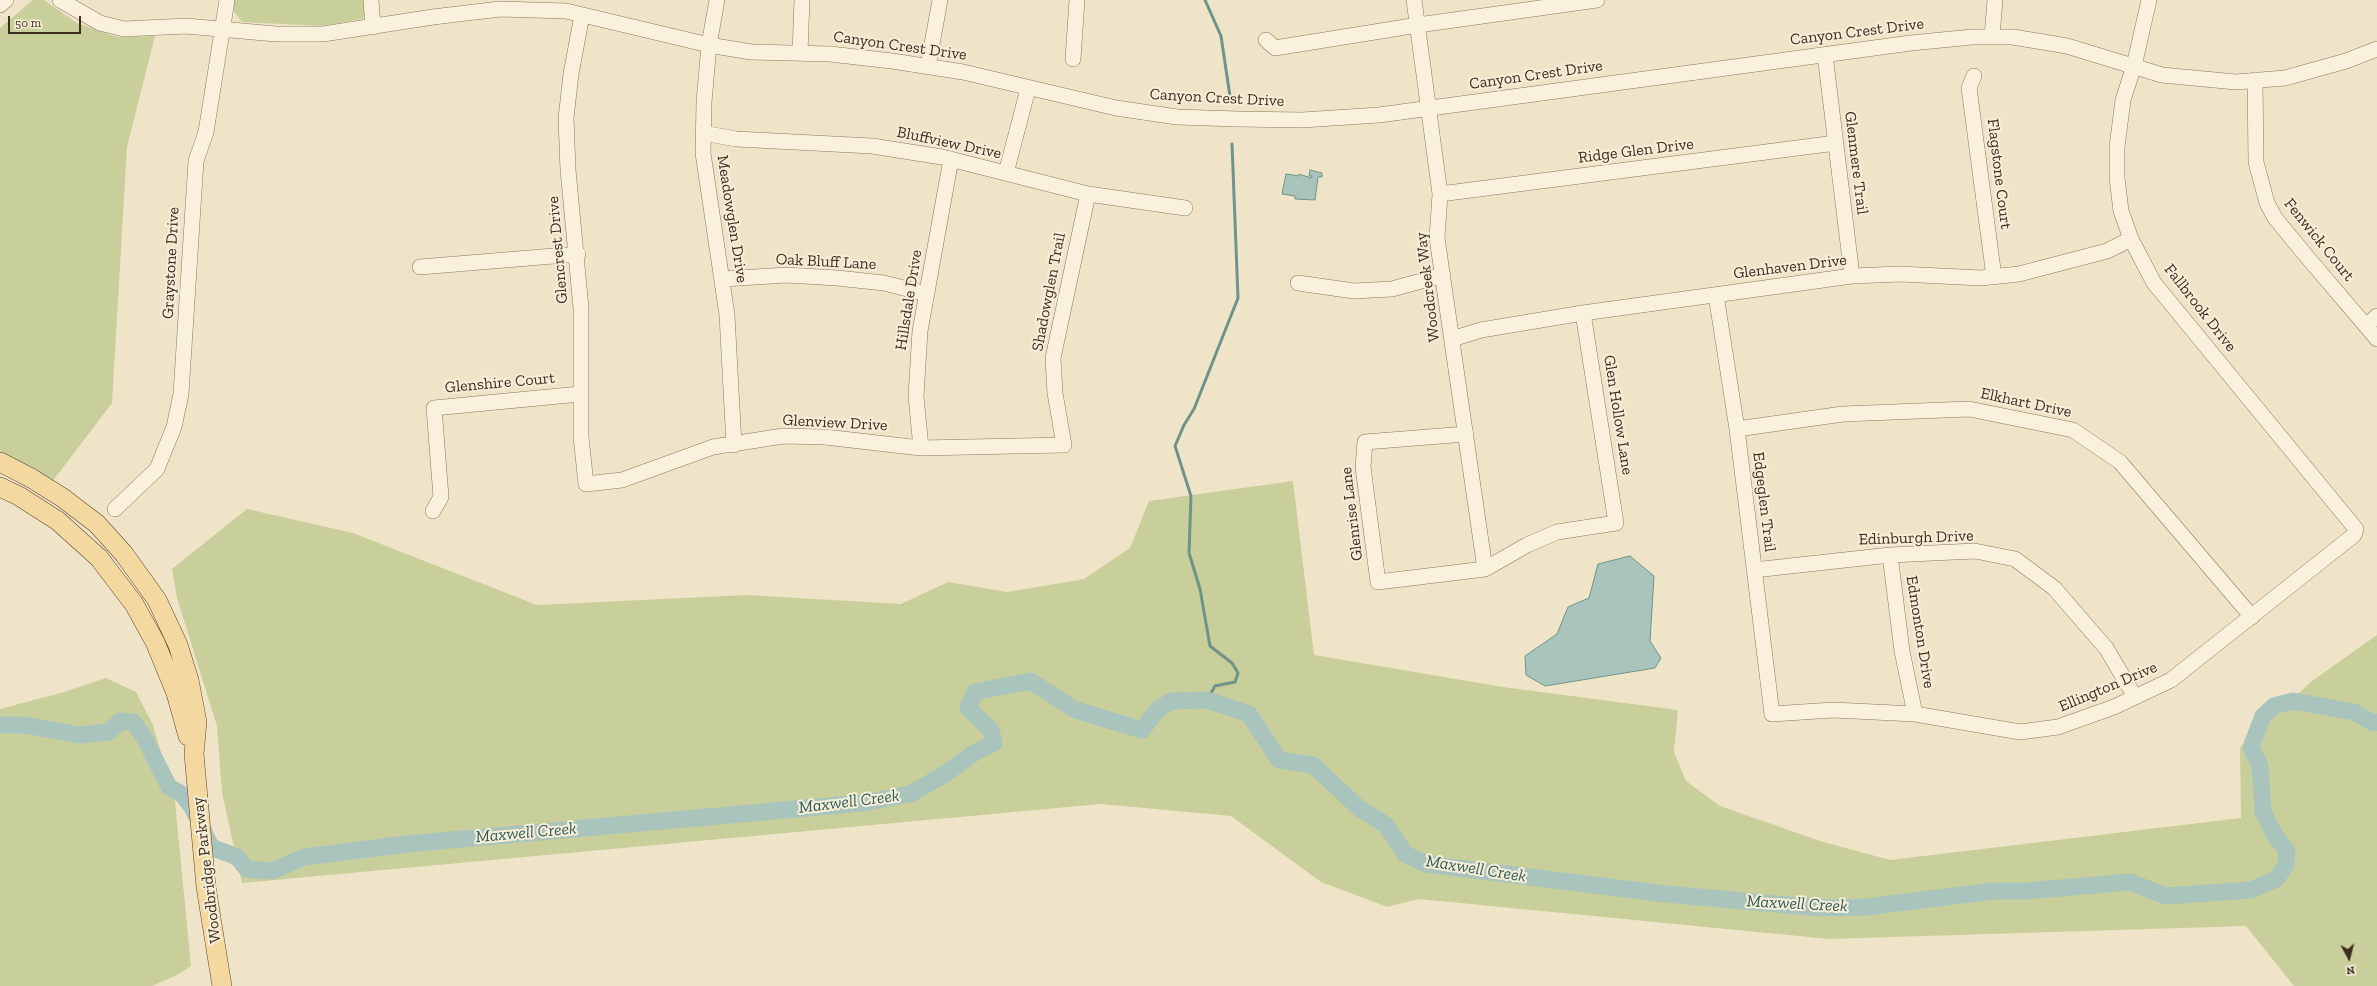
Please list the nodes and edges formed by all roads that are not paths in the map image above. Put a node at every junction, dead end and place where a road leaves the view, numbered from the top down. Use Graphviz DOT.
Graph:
graph roads {
  1 [pos="6,0"];
  2 [pos="60,0"];
  3 [pos="227,0"];
  4 [pos="371,0"];
  5 [pos="717,0"];
  6 [pos="802,0"];
  7 [pos="940,0"];
  8 [pos="1077,0"];
  9 [pos="1414,0"];
  10 [pos="1597,0"];
  11 [pos="1995,0"];
  12 [pos="2149,0"];
  13 [pos="0,5"];
  14 [pos="1499,6"];
  15 [pos="582,15"];
  16 [pos="1418,25"];
  17 [pos="373,27"];
  18 [pos="224,29"];
  19 [pos="1992,37"];
  20 [pos="1266,40"];
  21 [pos="709,45"];
  22 [pos="2377,49"];
  23 [pos="800,53"];
  24 [pos="1825,55"];
  25 [pos="1073,59"];
  26 [pos="928,66"];
  27 [pos="2134,66"];
  28 [pos="1974,76"];
  29 [pos="2255,80"];
  30 [pos="1028,89"];
  31 [pos="1429,108"];
  32 [pos="703,133"];
  33 [pos="1836,143"];
  34 [pos="951,159"];
  35 [pos="1006,173"];
  36 [pos="1088,194"];
  37 [pos="1440,194"];
  38 [pos="1185,208"];
  39 [pos="2131,240"];
  40 [pos="578,254"];
  41 [pos="420,267"];
  42 [pos="1443,275"];
  43 [pos="1852,276"];
  44 [pos="1994,277"];
  45 [pos="723,279"];
  46 [pos="1298,283"];
  47 [pos="927,294"];
  48 [pos="1716,295"];
  49 [pos="1583,313"];
  50 [pos="2371,321"];
  51 [pos="1452,339"];
  52 [pos="2377,339"];
  53 [pos="580,394"];
  54 [pos="1737,428"];
  55 [pos="1466,434"];
  56 [pos="734,445"];
  57 [pos="1064,445"];
  58 [pos="921,448"];
  59 [pos="0,462"];
  60 [pos="586,484"];
  61 [pos="0,487"];
  62 [pos="115,509"];
  63 [pos="433,511"];
  64 [pos="2356,529"];
  65 [pos="1890,554"];
  66 [pos="1485,569"];
  67 [pos="1754,570"];
  68 [pos="2252,617"];
  69 [pos="2135,697"];
  70 [pos="1772,714"];
  71 [pos="1915,714"];
  72 [pos="194,754"];
  73 [pos="222,986"];
  1 -- 13 [label="street"];
  2 -- 18 [label="street, Canyon Crest Drive"];
  3 -- 18 [label="street, Graystone Drive"];
  4 -- 17 [label="street"];
  5 -- 21 [label="street, Meadowglen Drive"];
  6 -- 23 [label="street"];
  7 -- 26 [label="street"];
  8 -- 25 [label="street"];
  9 -- 16 [label="street, Woodcreek Way"];
  10 -- 14 [label="street"];
  11 -- 19 [label="street"];
  12 -- 27 [label="street, Fallbrook Drive"];
  14 -- 16 [label="street"];
  15 -- 17 [label="street, Canyon Crest Drive"];
  15 -- 21 [label="street, Canyon Crest Drive"];
  15 -- 40 [label="street, Glencrest Drive"];
  16 -- 20 [label="street"];
  16 -- 31 [label="street, Woodcreek Way"];
  17 -- 18 [label="street, Canyon Crest Drive"];
  18 -- 62 [label="street, Graystone Drive"];
  19 -- 24 [label="street, Canyon Crest Drive"];
  19 -- 27 [label="street, Canyon Crest Drive"];
  21 -- 23 [label="street, Canyon Crest Drive"];
  21 -- 32 [label="street, Meadowglen Drive"];
  22 -- 29 [label="street, Canyon Crest Drive"];
  23 -- 26 [label="street, Canyon Crest Drive"];
  24 -- 31 [label="street, Canyon Crest Drive"];
  24 -- 33 [label="street, Glenmere Trail"];
  26 -- 30 [label="street, Canyon Crest Drive"];
  27 -- 29 [label="street, Canyon Crest Drive"];
  27 -- 39 [label="street, Fallbrook Drive"];
  28 -- 44 [label="street, Flagstone Court"];
  29 -- 50 [label="street, Fenwick Court"];
  30 -- 31 [label="street, Canyon Crest Drive"];
  30 -- 35 [label="street"];
  31 -- 37 [label="street, Woodcreek Way"];
  32 -- 34 [label="street, Bluffview Drive"];
  32 -- 45 [label="street, Meadowglen Drive"];
  33 -- 37 [label="street, Ridge Glen Drive"];
  33 -- 43 [label="street, Glenmere Trail"];
  34 -- 35 [label="street, Bluffview Drive"];
  34 -- 47 [label="street, Hillsdale Drive"];
  35 -- 36 [label="street, Bluffview Drive"];
  36 -- 38 [label="street, Bluffview Drive"];
  36 -- 57 [label="street, Shadowglen Trail"];
  37 -- 42 [label="street, Woodcreek Way"];
  39 -- 44 [label="street, Glenhaven Drive"];
  39 -- 64 [label="street, Fallbrook Drive"];
  40 -- 41 [label="street"];
  40 -- 53 [label="street, Glencrest Drive"];
  42 -- 46 [label="street"];
  42 -- 51 [label="street, Woodcreek Way"];
  43 -- 44 [label="street, Glenhaven Drive"];
  43 -- 48 [label="street, Glenhaven Drive"];
  45 -- 47 [label="street, Oak Bluff Lane"];
  45 -- 56 [label="street, Meadowglen Drive"];
  47 -- 58 [label="street, Hillsdale Drive"];
  48 -- 49 [label="street, Glenhaven Drive"];
  48 -- 54 [label="street, Edgeglen Trail"];
  49 -- 51 [label="street, Glenhaven Drive"];
  49 -- 66 [label="street, Glen Hollow Lane"];
  50 -- 52 [label="street, Fenwick Court"];
  51 -- 55 [label="street, Woodcreek Way"];
  53 -- 60 [label="street, Glencrest Drive"];
  53 -- 63 [label="street, Glenshire Court"];
  54 -- 67 [label="street, Edgeglen Trail"];
  54 -- 68 [label="street, Elkhart Drive"];
  55 -- 66 [label="street, Woodcreek Way"];
  55 -- 66 [label="street, Glenrise Lane"];
  56 -- 58 [label="street, Glenview Drive"];
  56 -- 60 [label="street, Glenview Drive"];
  57 -- 58 [label="street, Glenview Drive"];
  59 -- 72 [label="main road, Woodbridge Parkway"];
  61 -- 72 [label="main road, Woodbridge Parkway"];
  64 -- 68 [label="street, Ellington Drive"];
  65 -- 67 [label="street, Edinburgh Drive"];
  65 -- 69 [label="street, Edinburgh Drive"];
  65 -- 71 [label="street, Edmonton Drive"];
  67 -- 70 [label="street, Edgeglen Trail"];
  68 -- 69 [label="street, Ellington Drive"];
  69 -- 71 [label="street, Ellington Drive"];
  70 -- 71 [label="street, Ellington Drive"];
  72 -- 73 [label="main road, Woodbridge Parkway"];
}
